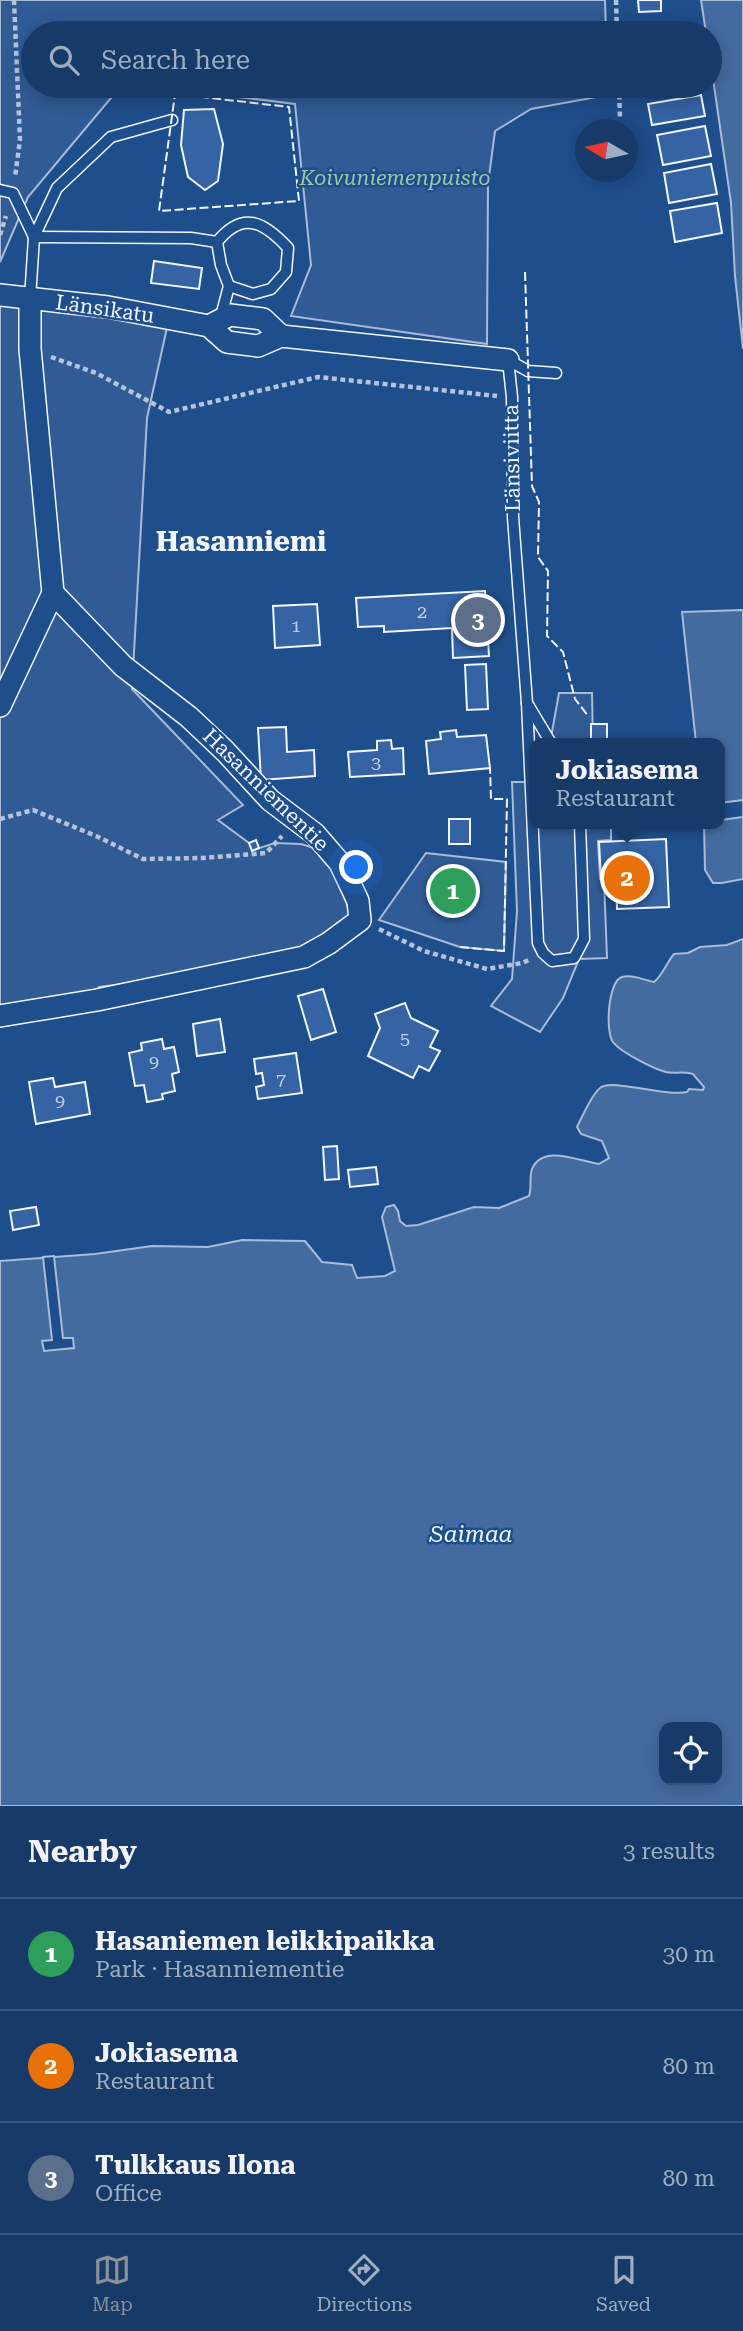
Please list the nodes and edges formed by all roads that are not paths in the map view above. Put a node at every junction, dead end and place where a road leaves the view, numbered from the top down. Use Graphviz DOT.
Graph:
graph roads {
  1 [pos="172,120"];
  2 [pos="0,190"];
  3 [pos="34,237"];
  4 [pos="217,242"];
  5 [pos="229,286"];
  6 [pos="0,295"];
  7 [pos="30,299"];
  8 [pos="214,323"];
  9 [pos="508,360"];
  10 [pos="556,373"];
  11 [pos="53,593"];
  12 [pos="527,703"];
  13 [pos="0,706"];
  14 [pos="548,738"];
  15 [pos="529,747"];
  16 [pos="533,829"];
  17 [pos="580,829"];
  18 [pos="0,1017"];
  1 -- 3 [label="lane"];
  2 -- 3 [label="lane"];
  3 -- 4 [label="lane"];
  3 -- 7 [label="lane"];
  4 -- 5 [label="lane"];
  4 -- 5 [label="lane"];
  5 -- 8 [label="lane"];
  6 -- 7 [label="street, Länsikatu"];
  7 -- 8 [label="street, Länsikatu"];
  7 -- 11 [label="street"];
  8 -- 9 [label="street, Länsikatu"];
  9 -- 10 [label="lane"];
  9 -- 12 [label="lane, Länsiviitta"];
  11 -- 13 [label="street"];
  11 -- 18 [label="street, Hasanniementie"];
  12 -- 14 [label="lane, Länsiviitta"];
  12 -- 15 [label="lane"];
  16 -- 17 [label="lane"];
}
